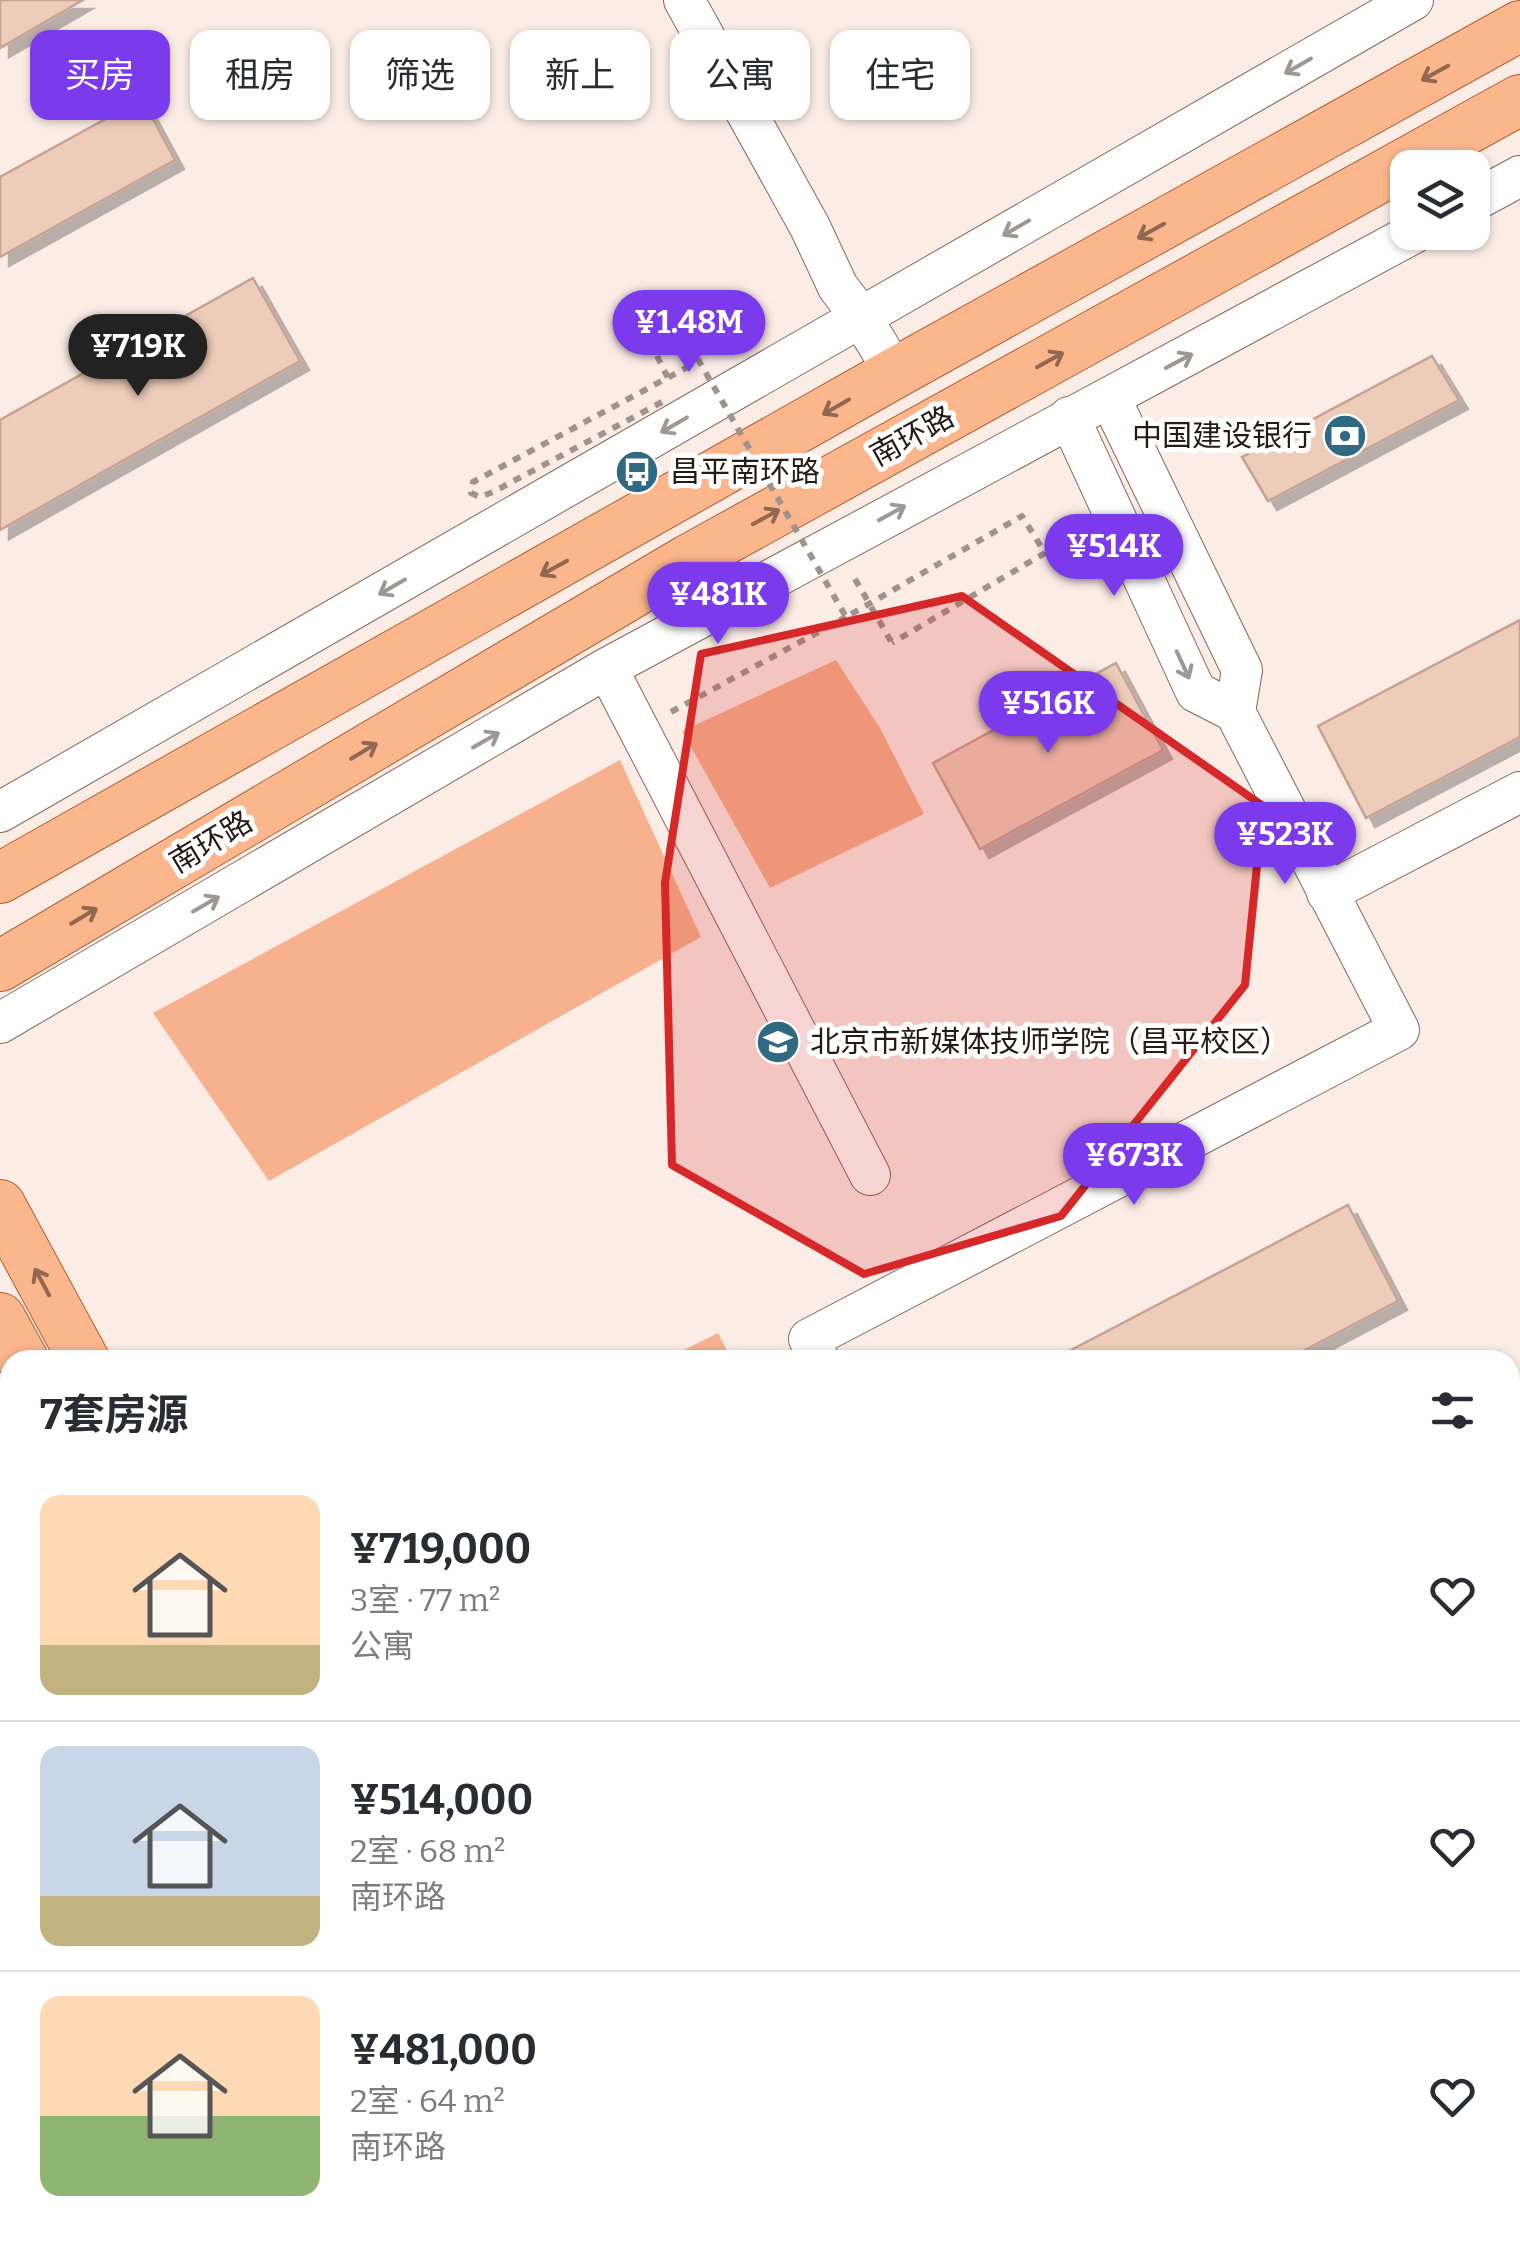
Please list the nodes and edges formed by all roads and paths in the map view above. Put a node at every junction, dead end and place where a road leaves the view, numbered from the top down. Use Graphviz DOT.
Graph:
graph roads {
  1 [pos="684,0"];
  2 [pos="1413,0"];
  3 [pos="1520,26"];
  4 [pos="1520,100"];
  5 [pos="1520,176"];
  6 [pos="1490,192"];
  7 [pos="1390,246"];
  8 [pos="861,317"];
  9 [pos="894,373"];
  10 [pos="1110,398"];
  11 [pos="662,402"];
  12 [pos="1068,418"];
  13 [pos="854,578"];
  14 [pos="846,616"];
  15 [pos="607,668"];
  16 [pos="1235,712"];
  17 [pos="662,717"];
  18 [pos="1520,792"];
  19 [pos="0,812"];
  20 [pos="0,878"];
  21 [pos="1327,893"];
  22 [pos="0,966"];
  23 [pos="0,1023"];
  24 [pos="870,1175"];
  25 [pos="0,1204"];
  26 [pos="0,1318"];
  27 [pos="18,1350"];
  28 [pos="79,1350"];
  29 [pos="814,1350"];
  1 -- 8 [label="street"];
  2 -- 8 [label="street, one-way"];
  3 -- 9 [label="main road, 南环路, one-way"];
  22 -- 4 [label="main road, 南环路, one-way"];
  5 -- 6 [label="street"];
  10 -- 7 [label="street, one-way"];
  8 -- 9 [label="street"];
  8 -- 19 [label="street, one-way"];
  9 -- 20 [label="main road, 南环路, one-way"];
  10 -- 12 [label="street"];
  10 -- 16 [label="street"];
  11 -- 14 [label="path, bridge"];
  15 -- 12 [label="street, one-way"];
  12 -- 16 [label="street, one-way"];
  13 -- 14 [label="path, bridge"];
  14 -- 17 [label="path"];
  23 -- 15 [label="street, one-way"];
  15 -- 24 [label="street"];
  16 -- 21 [label="street"];
  18 -- 21 [label="street"];
  21 -- 29 [label="street"];
  28 -- 25 [label="main road, one-way"];
  26 -- 27 [label="main road"];
}
